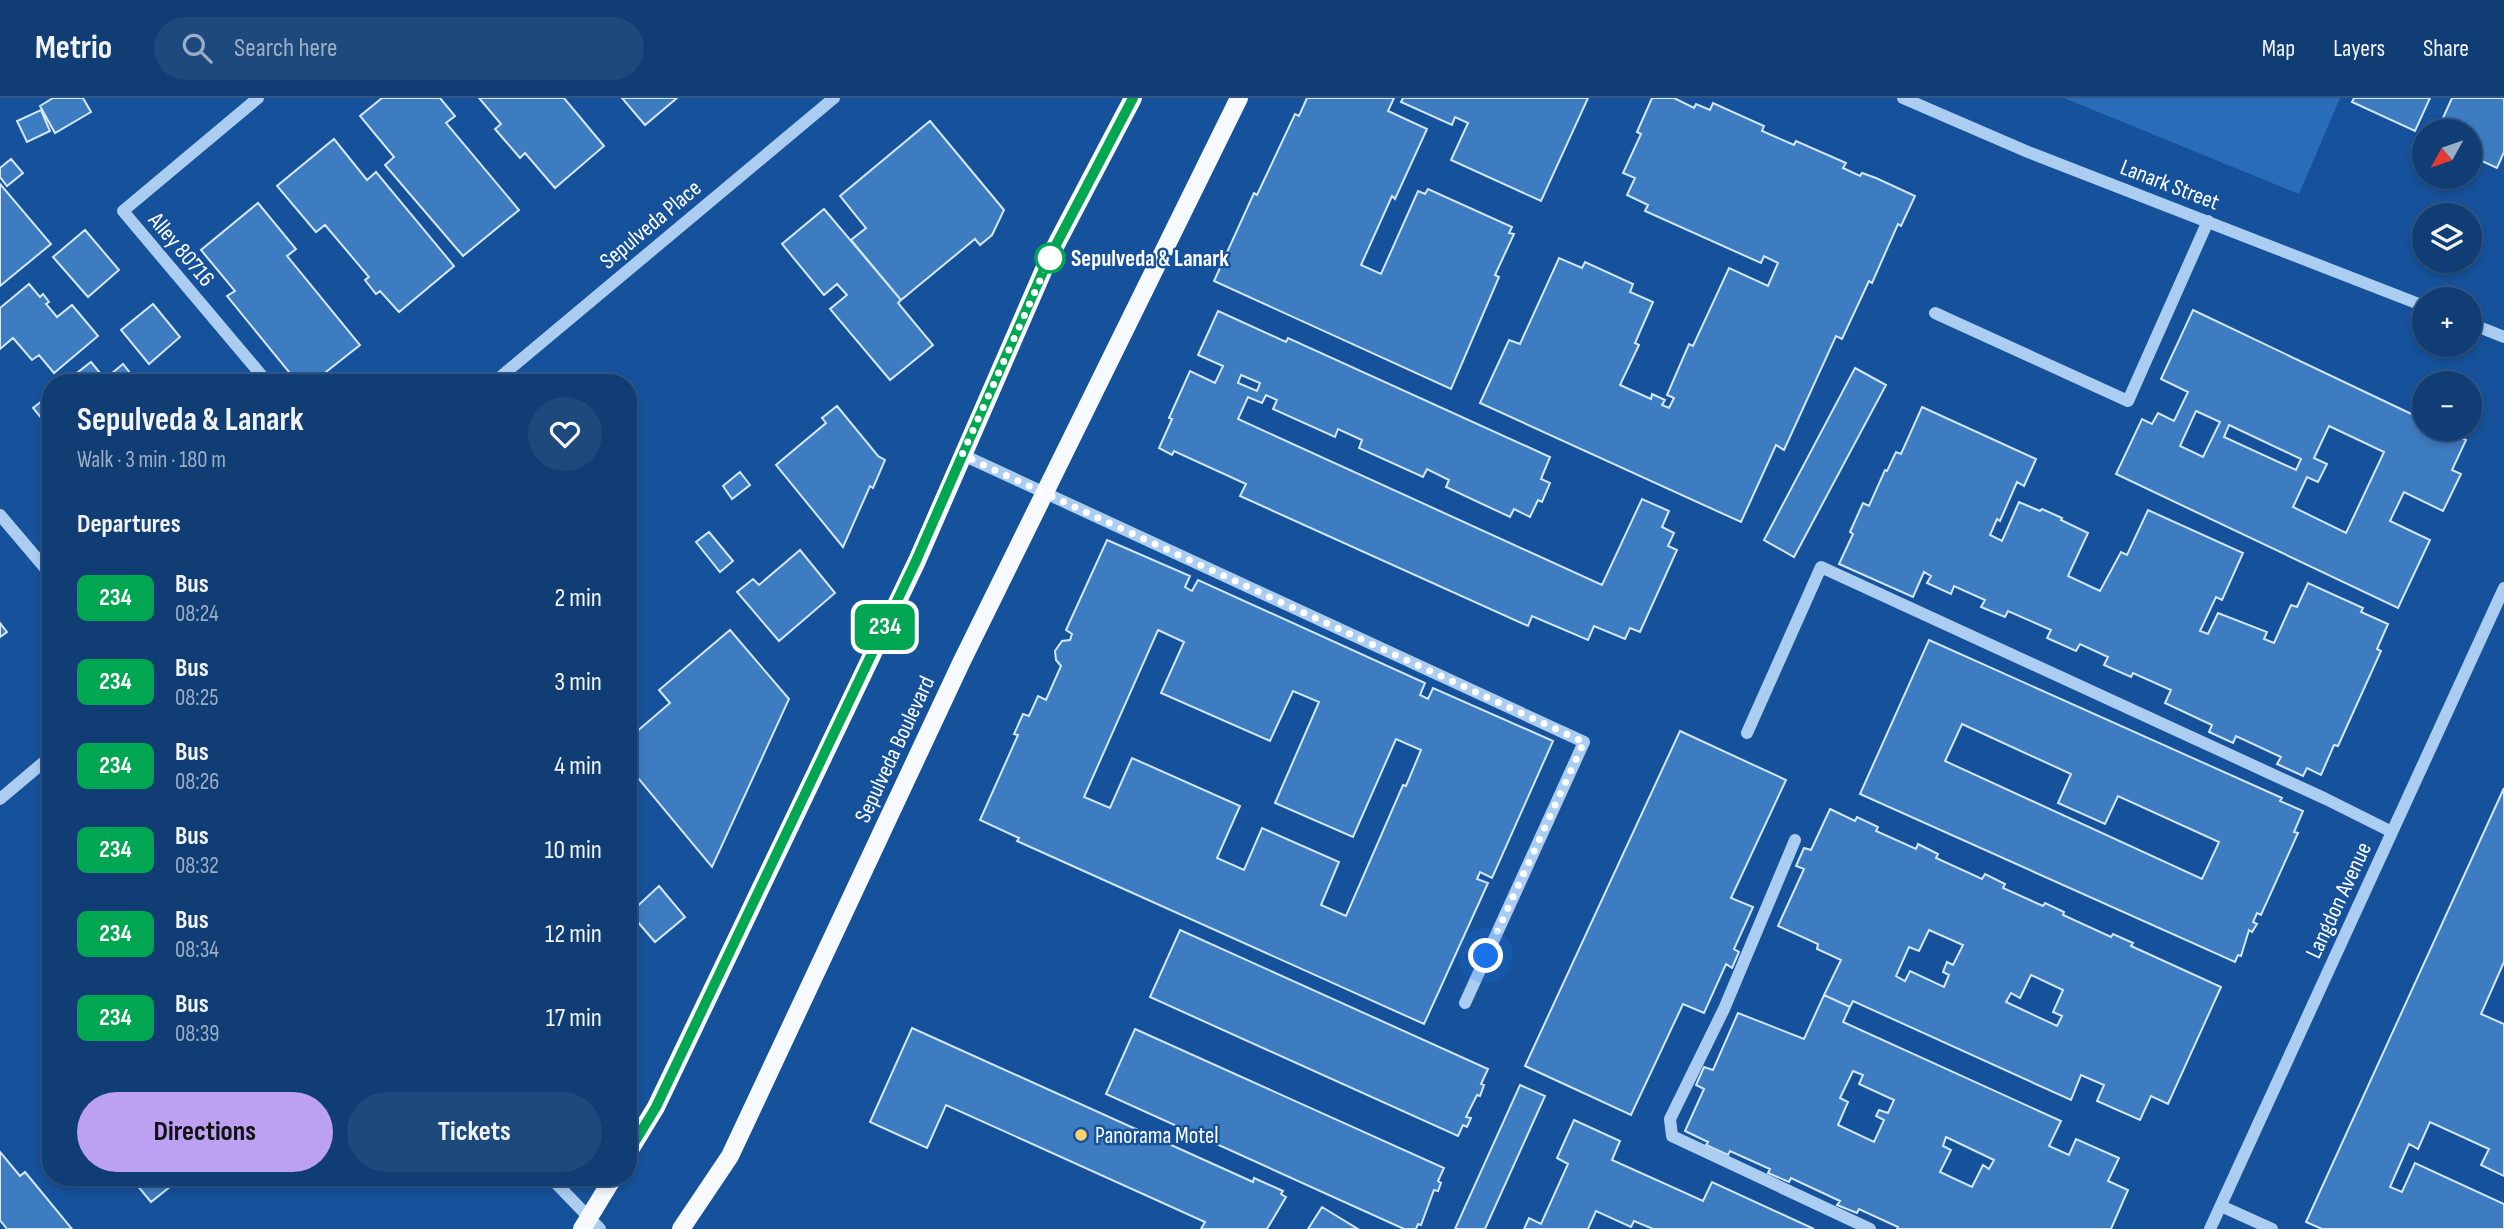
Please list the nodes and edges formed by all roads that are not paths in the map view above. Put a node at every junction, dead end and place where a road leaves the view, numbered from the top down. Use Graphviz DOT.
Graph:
graph roads {
  1 [pos="258,98"];
  2 [pos="834,98"];
  3 [pos="1133,98"];
  4 [pos="1239,98"];
  5 [pos="1903,98"];
  6 [pos="2208,222"];
  7 [pos="2412,301"];
  8 [pos="1934,313"];
  9 [pos="2482,328"];
  10 [pos="2504,337"];
  11 [pos="260,374"];
  12 [pos="504,374"];
  13 [pos="962,455"];
  14 [pos="1044,493"];
  15 [pos="0,515"];
  16 [pos="42,564"];
  17 [pos="2504,589"];
  18 [pos="1747,733"];
  19 [pos="42,764"];
  20 [pos="0,799"];
  21 [pos="2392,832"];
  22 [pos="1794,840"];
  23 [pos="1465,1003"];
  24 [pos="637,1138"];
  25 [pos="558,1186"];
  26 [pos="609,1186"];
  27 [pos="2221,1206"];
  28 [pos="590,1225"];
  29 [pos="681,1229"];
  30 [pos="1870,1229"];
  31 [pos="2210,1229"];
  32 [pos="2272,1229"];
  1 -- 11 [label="street, Alley 80716"];
  2 -- 12 [label="street, Sepulveda Place"];
  3 -- 13 [label="main road"];
  4 -- 14 [label="main road, Sepulveda Boulevard"];
  5 -- 6 [label="street, Lanark Street"];
  6 -- 7 [label="street, Lanark Street"];
  6 -- 8 [label="street"];
  9 -- 10 [label="street"];
  13 -- 14 [label="street"];
  13 -- 24 [label="main road"];
  14 -- 23 [label="street"];
  14 -- 29 [label="main road, Sepulveda Boulevard"];
  15 -- 16 [label="street"];
  17 -- 21 [label="street, Langdon Avenue"];
  18 -- 21 [label="street"];
  19 -- 20 [label="street"];
  21 -- 27 [label="street, Langdon Avenue"];
  22 -- 30 [label="street"];
  25 -- 28 [label="street"];
  26 -- 28 [label="main road"];
  27 -- 31 [label="street, Langdon Avenue"];
  27 -- 32 [label="street"];
}
